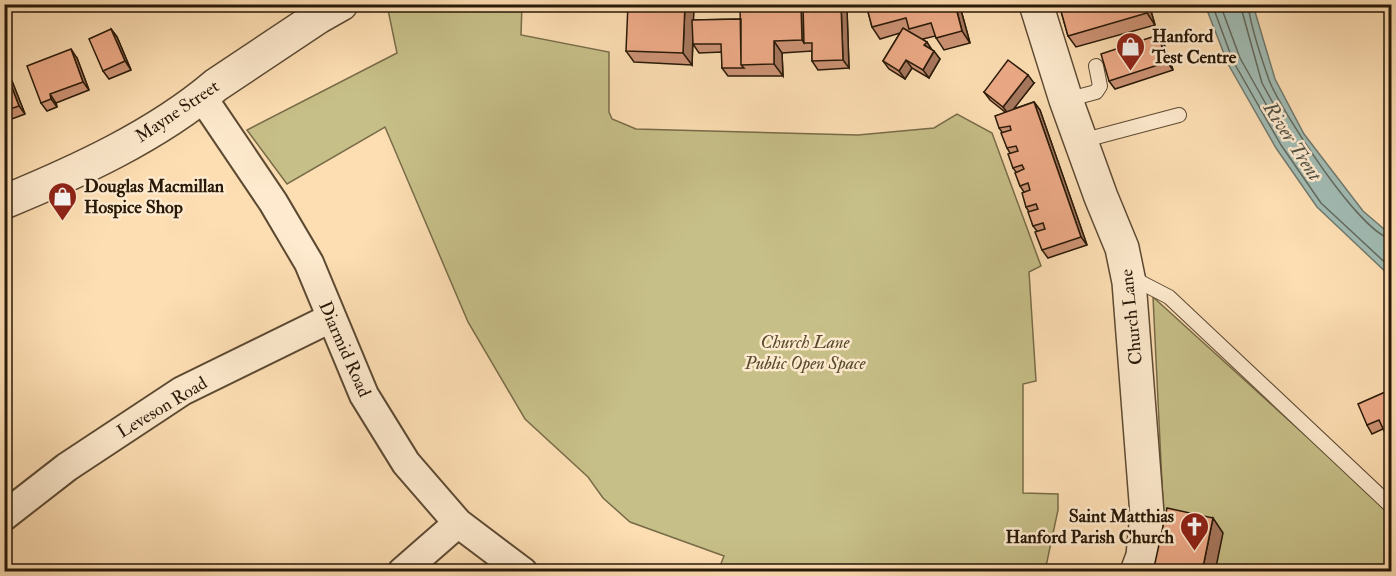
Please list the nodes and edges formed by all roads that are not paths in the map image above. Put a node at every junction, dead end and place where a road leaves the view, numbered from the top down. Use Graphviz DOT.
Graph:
graph roads {
  1 [pos="341,4"];
  2 [pos="1036,4"];
  3 [pos="1096,66"];
  4 [pos="202,97"];
  5 [pos="1066,100"];
  6 [pos="1179,115"];
  7 [pos="1081,141"];
  8 [pos="4,202"];
  9 [pos="1130,282"];
  10 [pos="331,318"];
  11 [pos="1392,507"];
  12 [pos="4,516"];
  13 [pos="458,523"];
  14 [pos="402,572"];
  15 [pos="523,572"];
  16 [pos="1137,572"];
  1 -- 4 [label="street, Mayne Street"];
  2 -- 5 [label="street, Church Lane"];
  3 -- 5 [label="lane"];
  4 -- 8 [label="street, Mayne Street"];
  4 -- 10 [label="street, Diarmid Road"];
  5 -- 7 [label="street, Church Lane"];
  6 -- 7 [label="lane"];
  7 -- 9 [label="street, Church Lane"];
  9 -- 11 [label="lane"];
  9 -- 16 [label="street, Church Lane"];
  10 -- 12 [label="street, Leveson Road"];
  10 -- 13 [label="street, Diarmid Road"];
  13 -- 14 [label="street"];
  13 -- 15 [label="street, Diarmid Road"];
}
